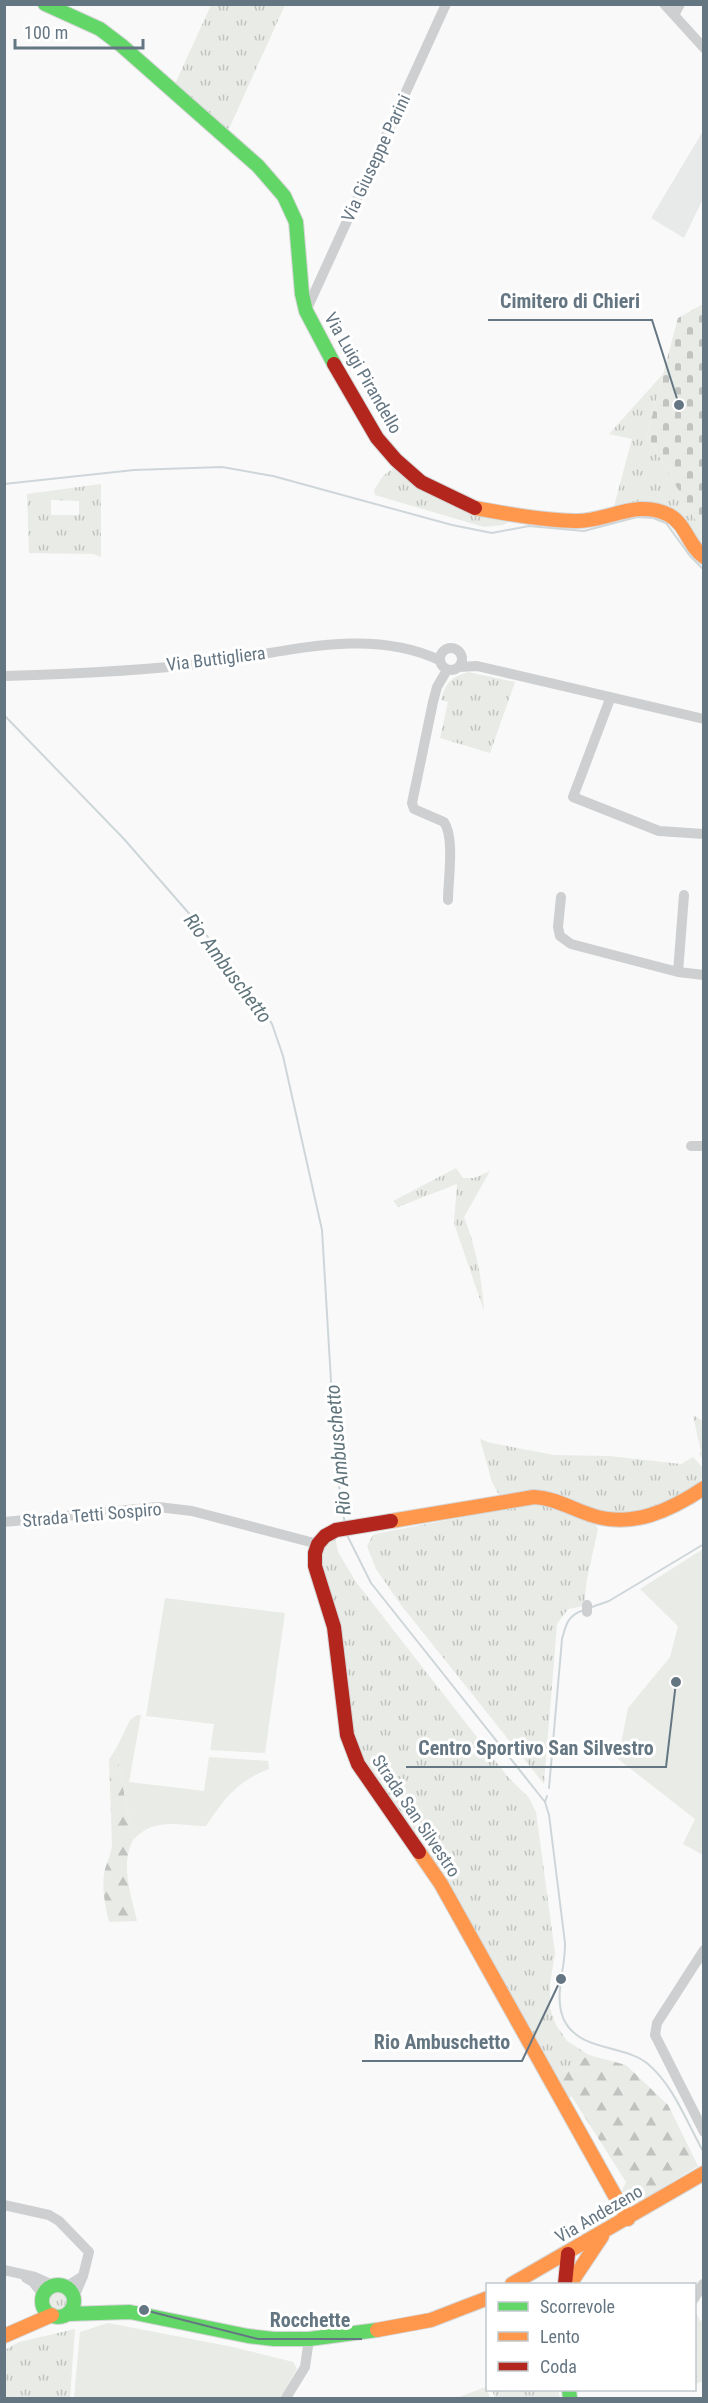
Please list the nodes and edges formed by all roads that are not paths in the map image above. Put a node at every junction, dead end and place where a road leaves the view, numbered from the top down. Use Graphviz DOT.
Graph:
graph roads {
  1 [pos="45,4"];
  2 [pos="446,4"];
  3 [pos="664,4"];
  4 [pos="680,4"];
  5 [pos="674,15"];
  6 [pos="704,48"];
  7 [pos="306,311"];
  8 [pos="704,556"];
  9 [pos="441,656"];
  10 [pos="460,662"];
  11 [pos="447,670"];
  12 [pos="4,676"];
  13 [pos="609,699"];
  14 [pos="704,719"];
  15 [pos="704,834"];
  16 [pos="684,895"];
  17 [pos="561,897"];
  18 [pos="448,900"];
  19 [pos="678,972"];
  20 [pos="704,975"];
  21 [pos="691,1146"];
  22 [pos="704,1146"];
  23 [pos="704,1488"];
  24 [pos="4,1522"];
  25 [pos="318,1544"];
  26 [pos="704,1950"];
  27 [pos="704,2132"];
  28 [pos="704,2173"];
  29 [pos="4,2205"];
  30 [pos="628,2219"];
  31 [pos="604,2233"];
  32 [pos="571,2252"];
  33 [pos="541,2268"];
  34 [pos="8,2271"];
  35 [pos="569,2280"];
  36 [pos="514,2283"];
  37 [pos="67,2297"];
  38 [pos="43,2299"];
  39 [pos="486,2299"];
  40 [pos="52,2315"];
  41 [pos="21,2327"];
  42 [pos="4,2336"];
  43 [pos="309,2339"];
  44 [pos="286,2398"];
  1 -- 7 [label="street, Via Luigi Pirandello"];
  2 -- 7 [label="street, Via Giuseppe Parini"];
  3 -- 5 [label="street"];
  4 -- 5 [label="street"];
  5 -- 6 [label="street"];
  7 -- 8 [label="street, Via Luigi Pirandello"];
  9 -- 10 [label="street"];
  9 -- 11 [label="street"];
  9 -- 12 [label="street, Via Buttigliera"];
  10 -- 11 [label="street"];
  10 -- 13 [label="street"];
  11 -- 18 [label="street"];
  13 -- 14 [label="street"];
  13 -- 15 [label="street"];
  16 -- 19 [label="street"];
  17 -- 19 [label="street"];
  19 -- 20 [label="street"];
  21 -- 22 [label="street"];
  23 -- 25 [label="street"];
  24 -- 25 [label="street, Strada Tetti Sospiro"];
  25 -- 30 [label="street, Strada San Silvestro"];
  26 -- 27 [label="street"];
  28 -- 30 [label="street, Via Andezeno"];
  29 -- 37 [label="street"];
  30 -- 31 [label="street, Via Andezeno"];
  31 -- 32 [label="street, Via Andezeno"];
  31 -- 35 [label="street"];
  32 -- 33 [label="street, Via Andezeno"];
  32 -- 35 [label="street"];
  33 -- 35 [label="street"];
  33 -- 36 [label="street, Via Andezeno"];
  34 -- 37 [label="street"];
  34 -- 38 [label="street"];
  37 -- 38 [label="street"];
  37 -- 40 [label="street"];
  37 -- 43 [label="street"];
  38 -- 40 [label="street"];
  38 -- 41 [label="street"];
  39 -- 43 [label="street"];
  40 -- 41 [label="street"];
  41 -- 42 [label="street"];
  43 -- 44 [label="street"];
}
